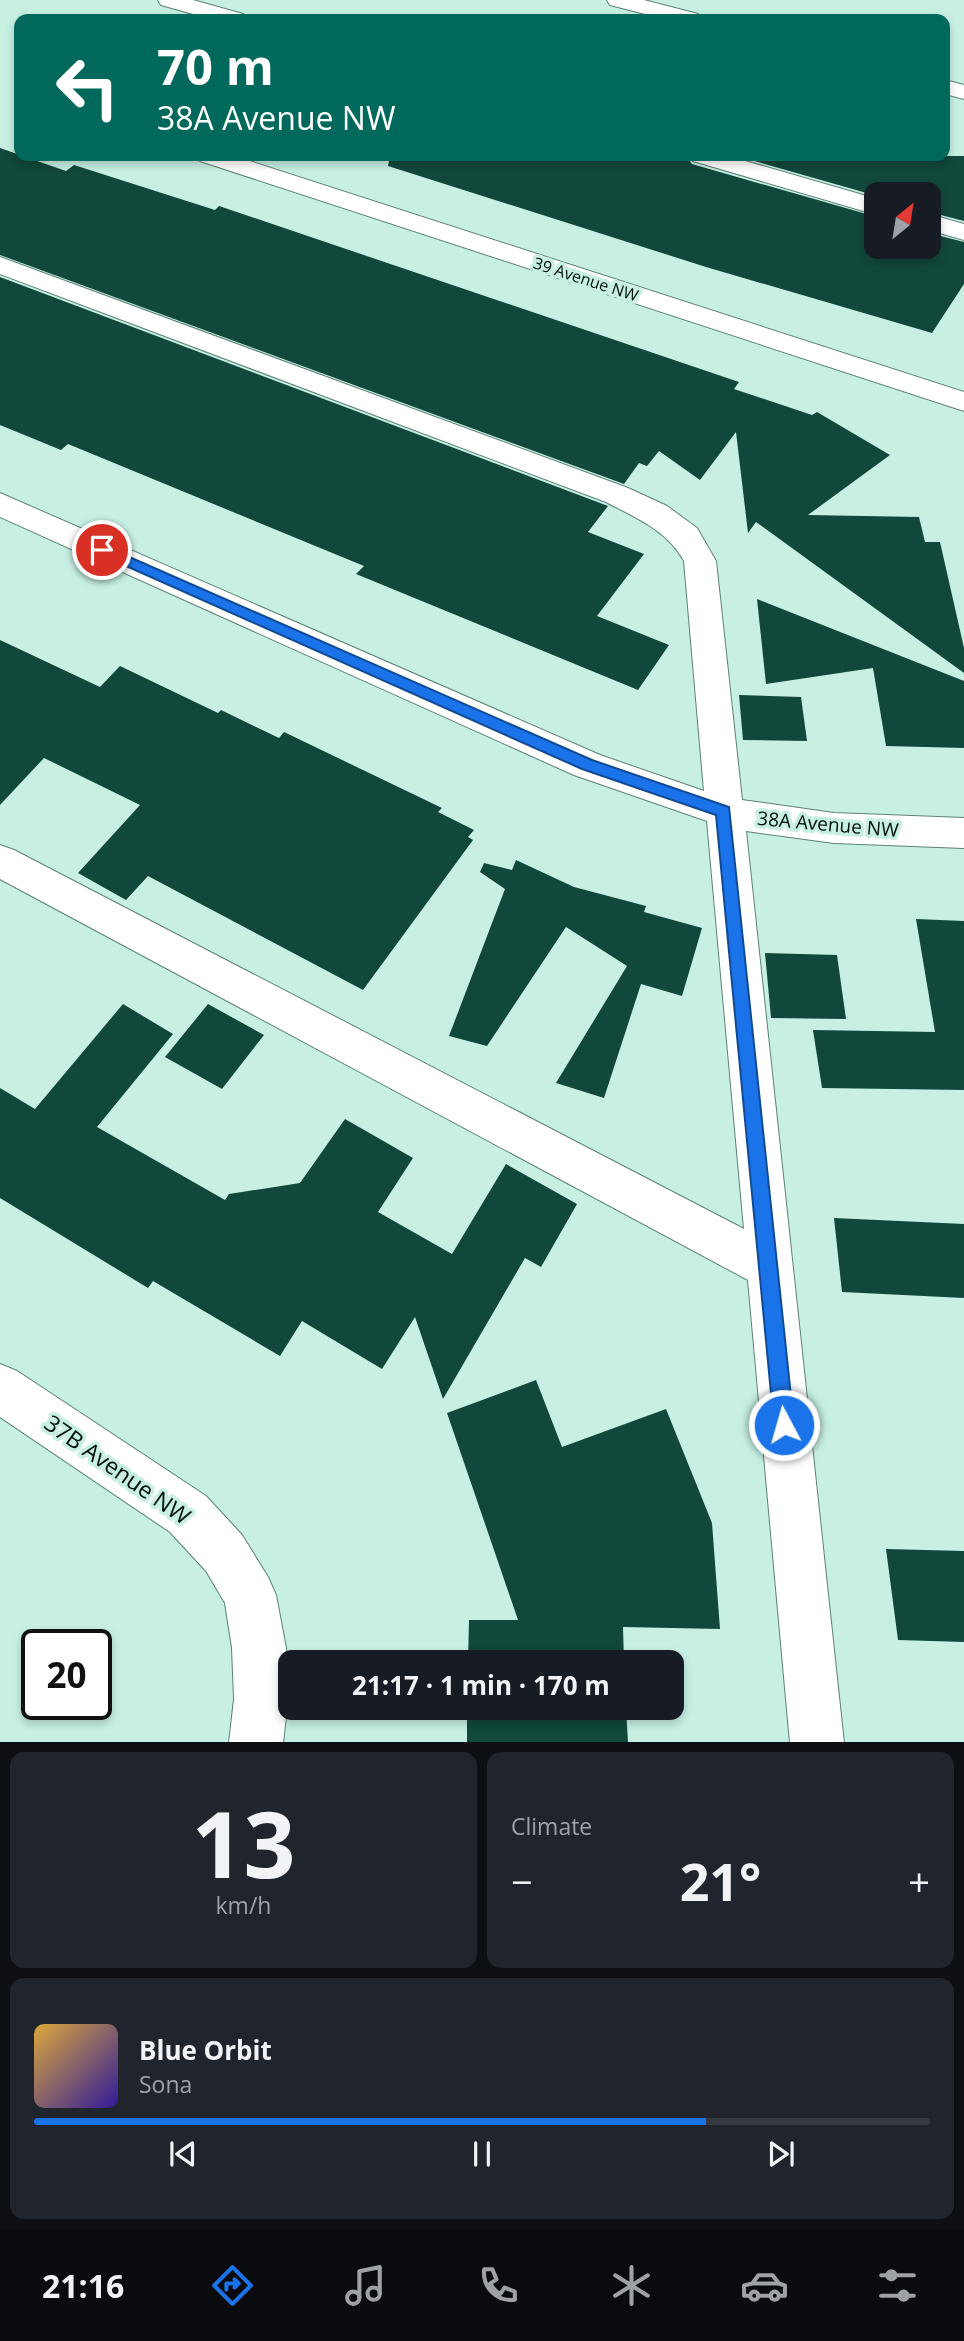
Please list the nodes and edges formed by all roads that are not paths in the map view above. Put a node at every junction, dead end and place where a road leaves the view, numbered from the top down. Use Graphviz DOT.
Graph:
graph roads {
  1 [pos="169,0"];
  2 [pos="253,0"];
  3 [pos="618,0"];
  4 [pos="214,14"];
  5 [pos="236,14"];
  6 [pos="671,14"];
  7 [pos="224,161"];
  8 [pos="719,161"];
  9 [pos="864,203"];
  10 [pos="942,226"];
  11 [pos="964,232"];
  12 [pos="0,265"];
  13 [pos="964,402"];
  14 [pos="0,504"];
  15 [pos="724,811"];
  16 [pos="964,833"];
  17 [pos="0,861"];
  18 [pos="768,1266"];
  19 [pos="0,1388"];
  20 [pos="256,1742"];
  21 [pos="817,1742"];
  1 -- 4 [label="street"];
  2 -- 5 [label="street"];
  3 -- 6 [label="street"];
  7 -- 13 [label="street, 39 Avenue NW"];
  8 -- 9 [label="street"];
  10 -- 11 [label="street"];
  12 -- 15 [label="street"];
  14 -- 15 [label="street, 38A Avenue NW"];
  15 -- 16 [label="street, 38A Avenue NW"];
  15 -- 18 [label="street"];
  17 -- 18 [label="street"];
  18 -- 21 [label="street"];
  19 -- 20 [label="street, 37B Avenue NW"];
}
